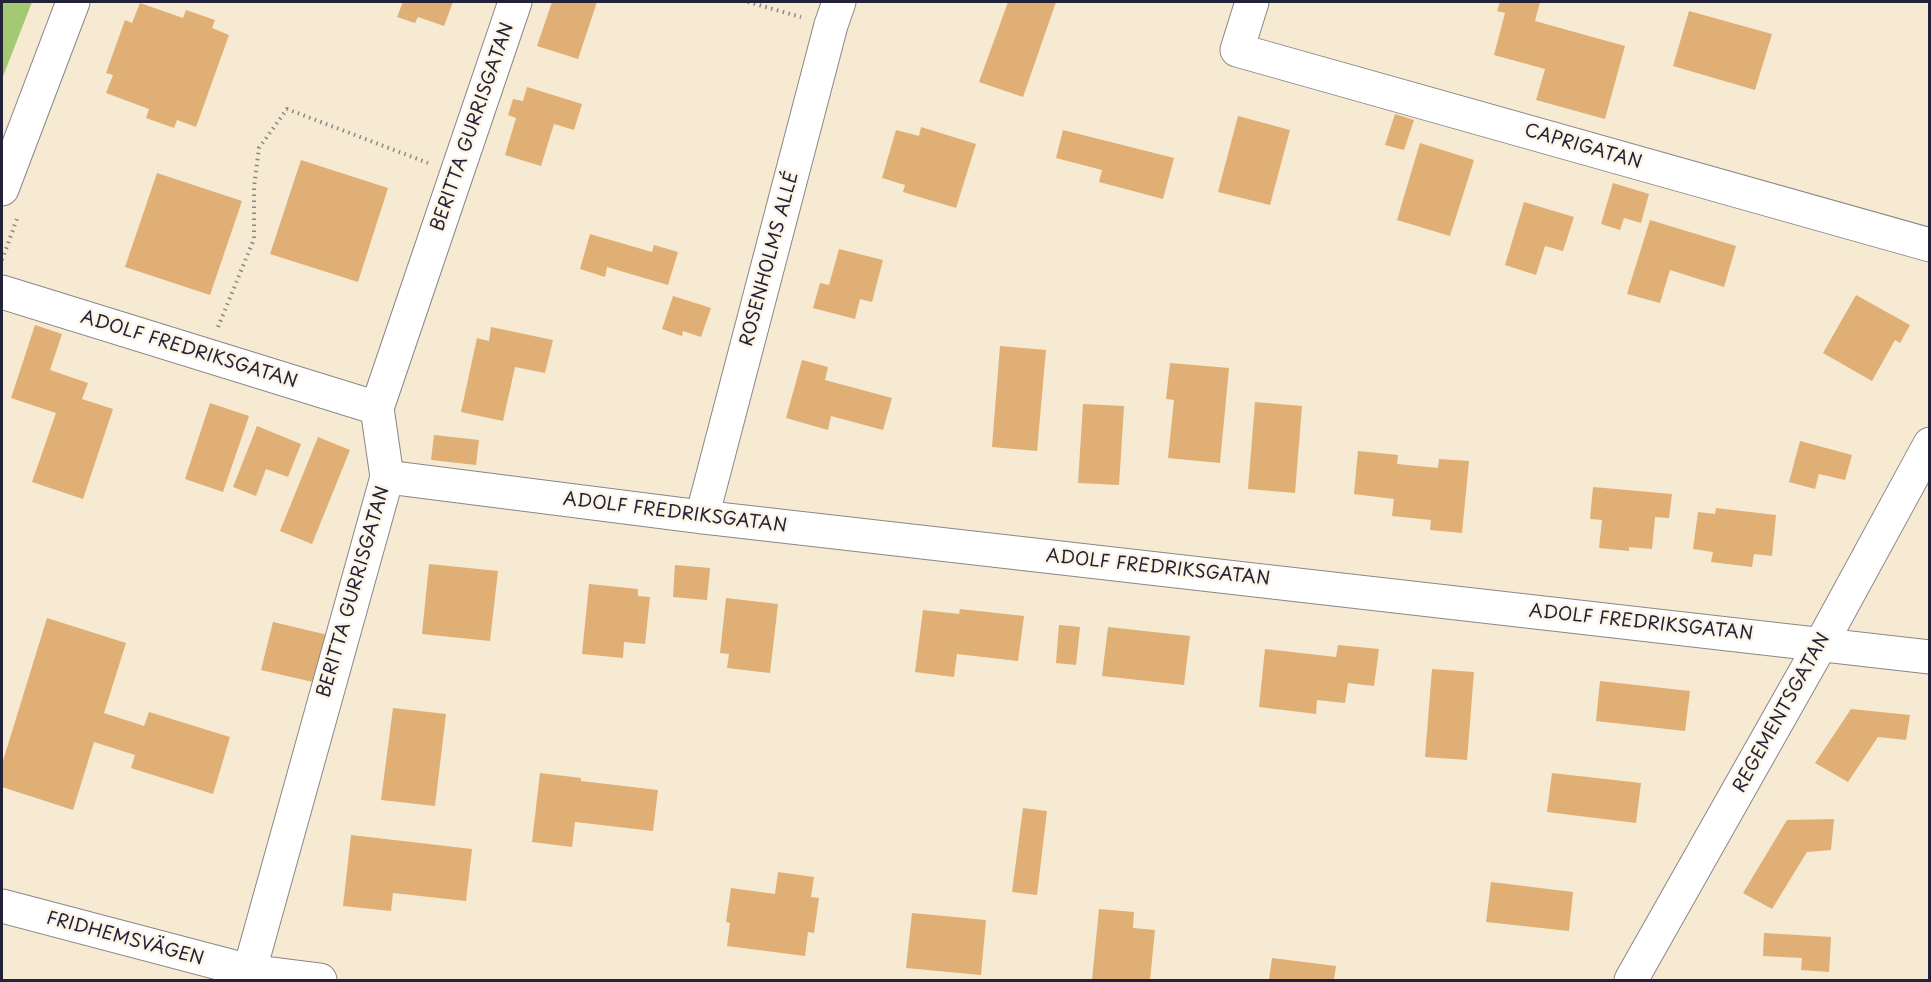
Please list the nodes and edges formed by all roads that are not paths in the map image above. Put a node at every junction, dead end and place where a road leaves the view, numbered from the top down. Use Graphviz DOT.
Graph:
graph roads {
  1 [pos="73,2"];
  2 [pos="515,2"];
  3 [pos="1252,2"];
  4 [pos="835,13"];
  5 [pos="2,189"];
  6 [pos="1929,245"];
  7 [pos="2,292"];
  8 [pos="377,408"];
  9 [pos="1929,444"];
  10 [pos="387,477"];
  11 [pos="702,516"];
  12 [pos="1821,644"];
  13 [pos="1929,657"];
  14 [pos="2,906"];
  15 [pos="248,976"];
  16 [pos="320,981"];
  17 [pos="1631,981"];
  1 -- 5 [label="street"];
  2 -- 8 [label="street, BERITTA GURRISGATAN"];
  3 -- 6 [label="street, CAPRIGATAN"];
  4 -- 11 [label="street, ROSENHOLMS ALLÉ"];
  7 -- 8 [label="street, ADOLF FREDRIKSGATAN"];
  8 -- 10 [label="street, BERITTA GURRISGATAN"];
  9 -- 12 [label="street, REGEMENTSGATAN"];
  10 -- 11 [label="street, ADOLF FREDRIKSGATAN"];
  10 -- 15 [label="street, BERITTA GURRISGATAN"];
  11 -- 12 [label="street, ADOLF FREDRIKSGATAN"];
  12 -- 13 [label="street, ADOLF FREDRIKSGATAN"];
  12 -- 17 [label="street, REGEMENTSGATAN"];
  14 -- 15 [label="street, FRIDHEMSVÄGEN"];
  15 -- 16 [label="street, FRIDHEMSVÄGEN"];
}
